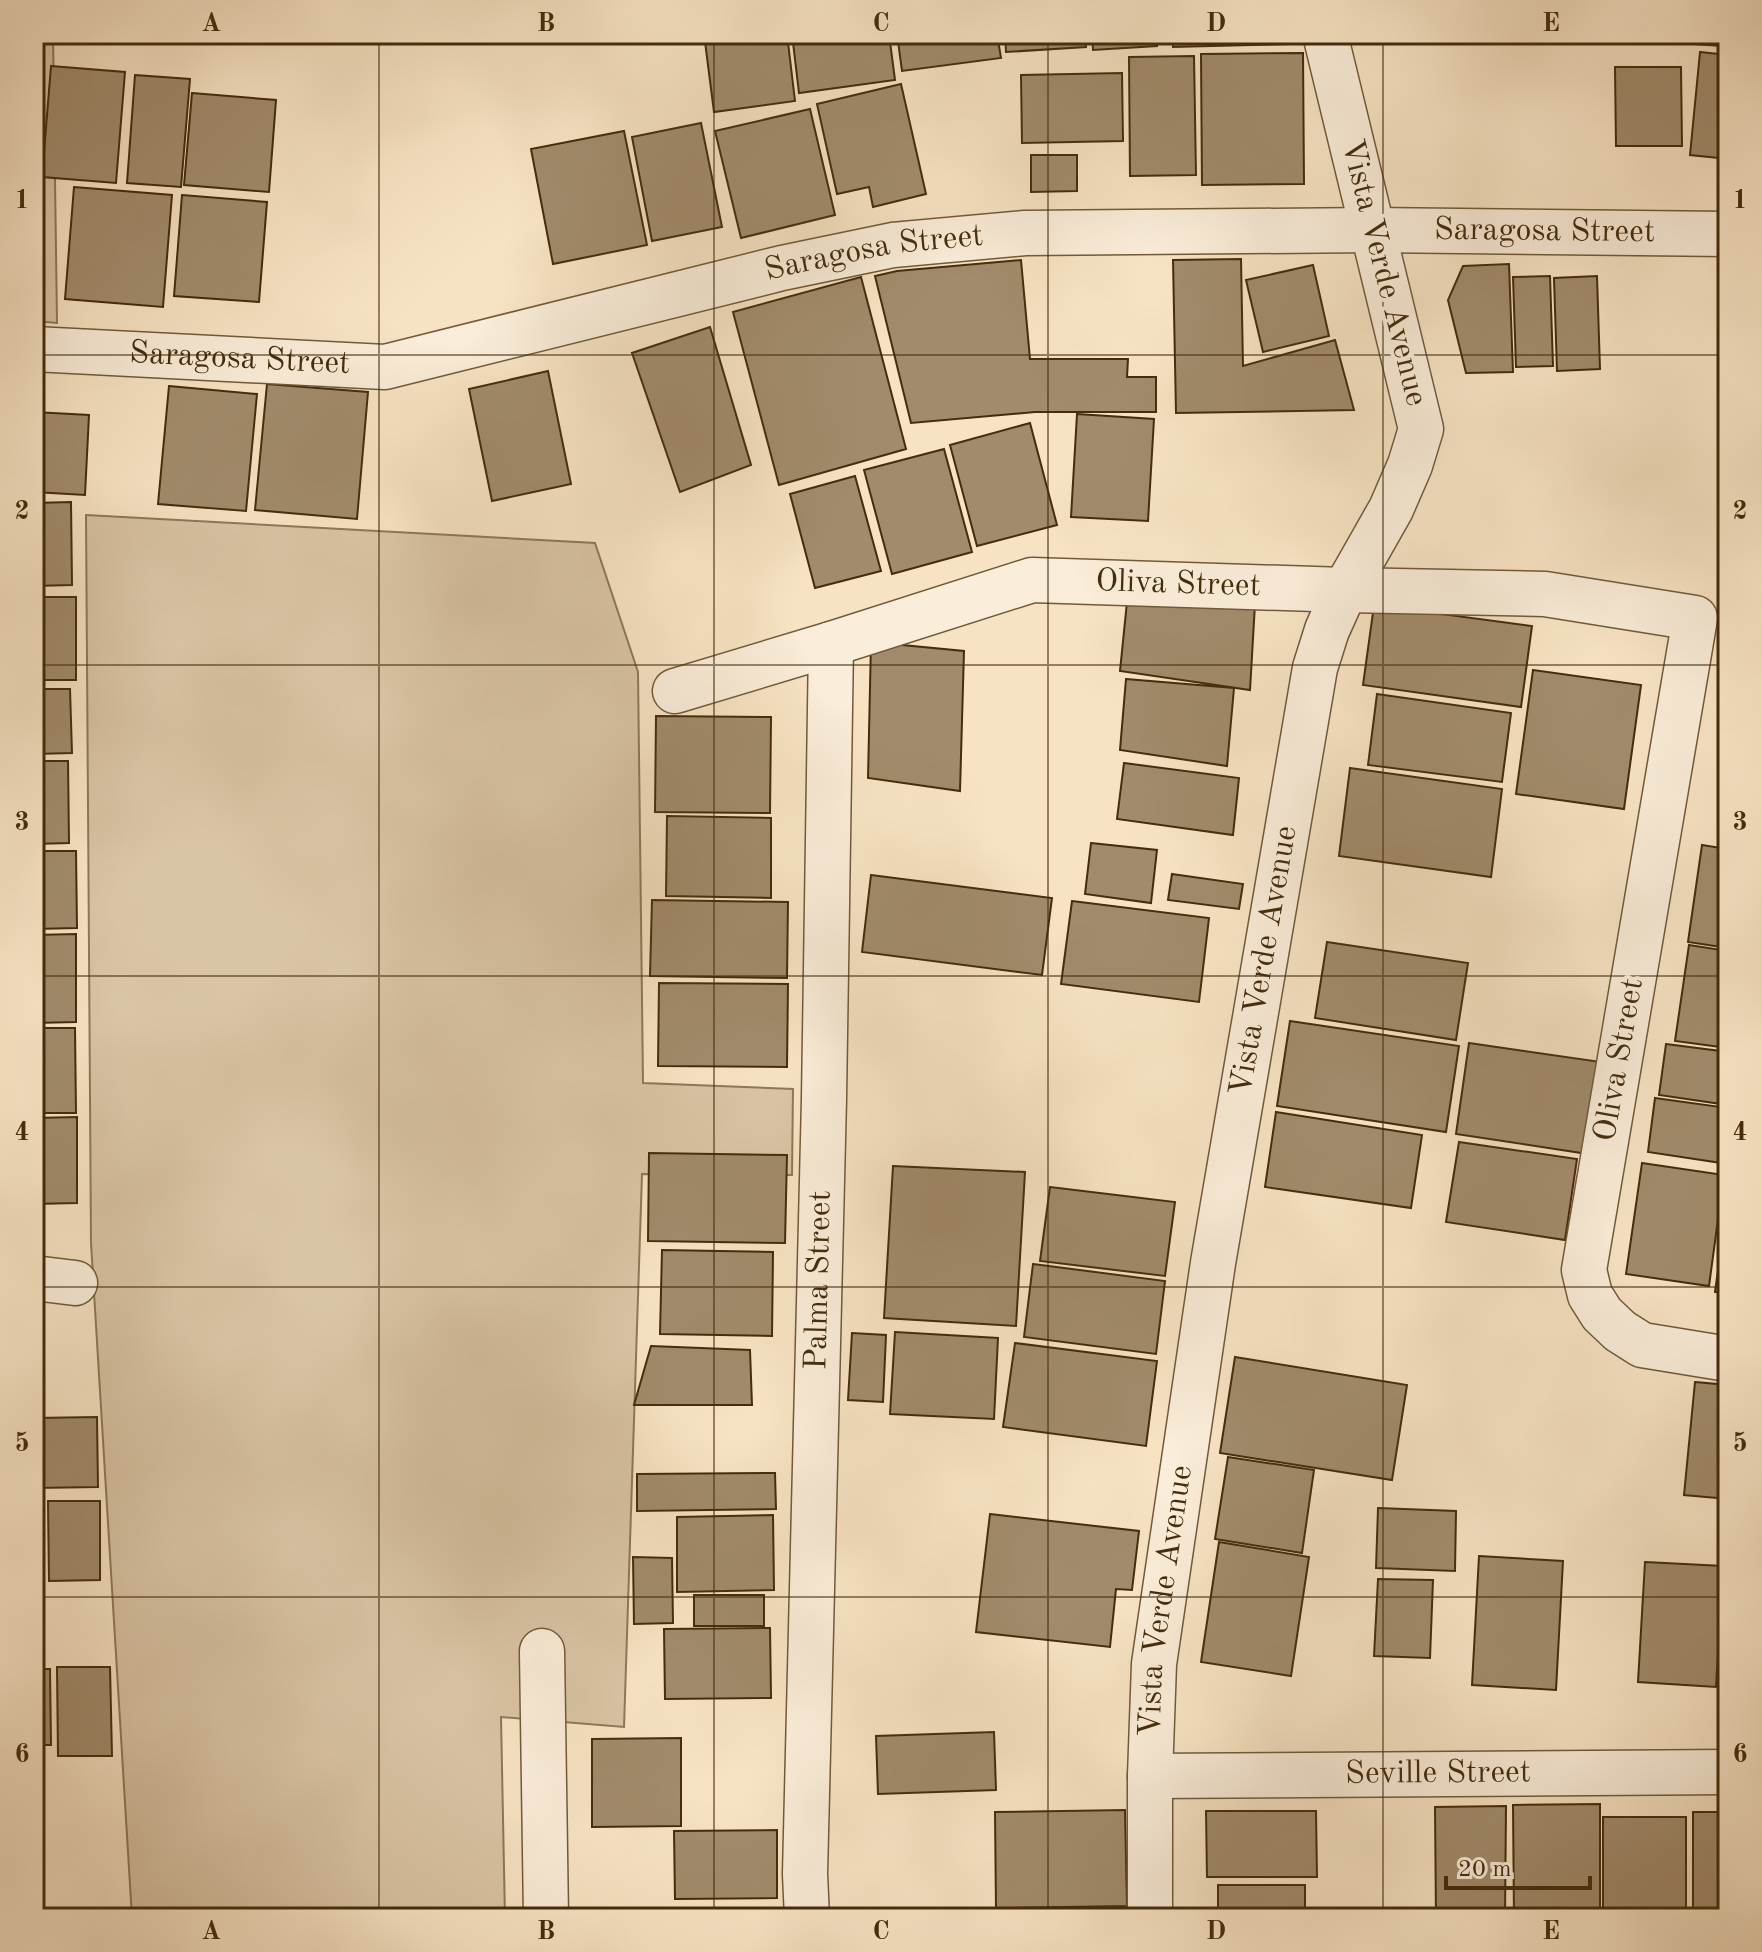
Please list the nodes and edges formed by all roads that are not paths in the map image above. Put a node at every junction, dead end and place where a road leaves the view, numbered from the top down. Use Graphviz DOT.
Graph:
graph roads {
  1 [pos="1325,34"];
  2 [pos="1373,230"];
  3 [pos="1728,234"];
  4 [pos="34,349"];
  5 [pos="1345,590"];
  6 [pos="1712,621"];
  7 [pos="831,644"];
  8 [pos="675,691"];
  9 [pos="1728,1359"];
  10 [pos="542,1651"];
  11 [pos="1728,1772"];
  12 [pos="1150,1776"];
  13 [pos="546,1918"];
  14 [pos="807,1918"];
  15 [pos="1150,1918"];
  1 -- 2 [label="street, Vista Verde Avenue"];
  2 -- 3 [label="street, Saragosa Street"];
  2 -- 4 [label="street, Saragosa Street"];
  2 -- 5 [label="street, Vista Verde Avenue"];
  5 -- 6 [label="street, Oliva Street"];
  5 -- 7 [label="street, Oliva Street"];
  5 -- 12 [label="street, Vista Verde Avenue"];
  6 -- 9 [label="street, Oliva Street"];
  7 -- 8 [label="street, Oliva Street"];
  7 -- 14 [label="street, Palma Street"];
  10 -- 13 [label="street"];
  11 -- 12 [label="street, Seville Street"];
  12 -- 15 [label="street, Vista Verde Avenue"];
}
